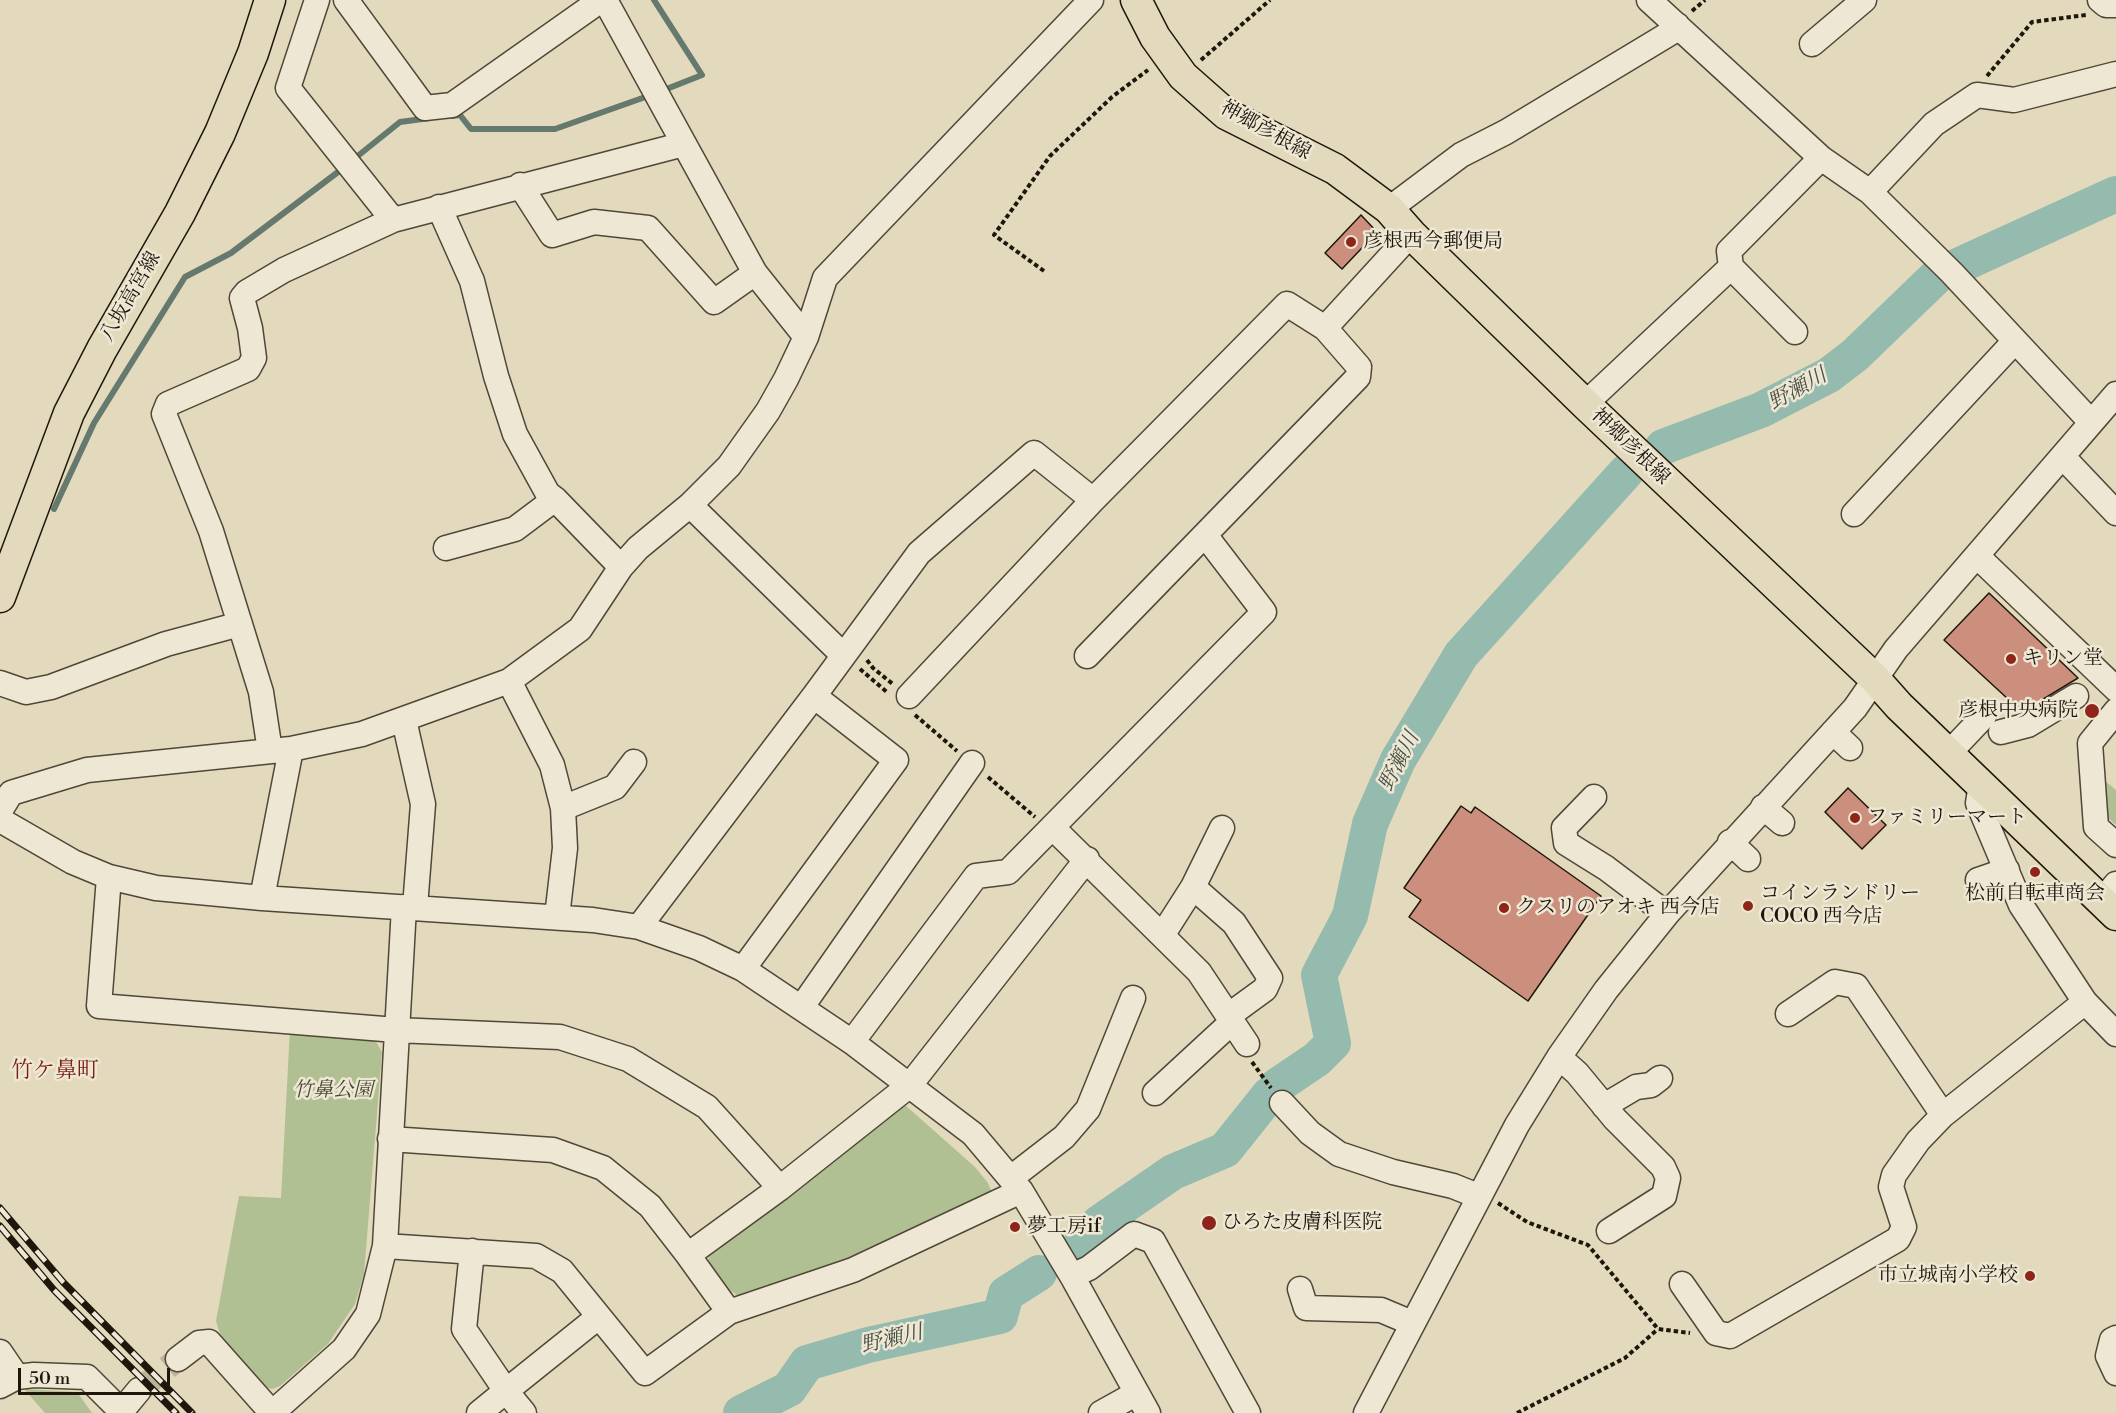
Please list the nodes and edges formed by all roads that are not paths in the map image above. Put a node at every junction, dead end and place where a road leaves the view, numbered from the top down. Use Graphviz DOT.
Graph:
graph roads {
  1 [pos="270,0"];
  2 [pos="317,0"];
  3 [pos="347,0"];
  4 [pos="603,0"];
  5 [pos="1091,0"];
  6 [pos="1136,0"];
  7 [pos="1649,0"];
  8 [pos="1864,0"];
  9 [pos="1677,25"];
  10 [pos="1812,44"];
  11 [pos="2116,74"];
  12 [pos="684,144"];
  13 [pos="1821,158"];
  14 [pos="520,185"];
  15 [pos="1870,192"];
  16 [pos="439,207"];
  17 [pos="1389,209"];
  18 [pos="393,220"];
  19 [pos="1411,234"];
  20 [pos="1731,267"];
  21 [pos="755,273"];
  22 [pos="1325,328"];
  23 [pos="1795,333"];
  24 [pos="806,337"];
  25 [pos="2015,341"];
  26 [pos="2116,394"];
  27 [pos="1585,404"];
  28 [pos="2091,423"];
  29 [pos="2063,457"];
  30 [pos="555,499"];
  31 [pos="1093,500"];
  32 [pos="690,505"];
  33 [pos="2116,513"];
  34 [pos="1854,514"];
  35 [pos="1205,535"];
  36 [pos="446,548"];
  37 [pos="1977,556"];
  38 [pos="621,567"];
  39 [pos="0,597"];
  40 [pos="240,624"];
  41 [pos="848,649"];
  42 [pos="1087,656"];
  43 [pos="1875,679"];
  44 [pos="509,681"];
  45 [pos="0,683"];
  46 [pos="2116,688"];
  47 [pos="814,696"];
  48 [pos="2076,696"];
  49 [pos="905,702"];
  50 [pos="2116,711"];
  51 [pos="405,720"];
  52 [pos="281,750"];
  53 [pos="1939,752"];
  54 [pos="634,762"];
  55 [pos="972,764"];
  56 [pos="1981,784"];
  57 [pos="1594,797"];
  58 [pos="1763,807"];
  59 [pos="563,808"];
  60 [pos="0,812"];
  61 [pos="0,820"];
  62 [pos="1782,823"];
  63 [pos="1222,828"];
  64 [pos="1051,829"];
  65 [pos="2116,845"];
  66 [pos="1087,859"];
  67 [pos="2007,870"];
  68 [pos="109,877"];
  69 [pos="1978,880"];
  70 [pos="1193,887"];
  71 [pos="262,898"];
  72 [pos="2111,900"];
  73 [pos="409,907"];
  74 [pos="1667,914"];
  75 [pos="557,917"];
  76 [pos="639,927"];
  77 [pos="1163,934"];
  78 [pos="743,969"];
  79 [pos="1133,998"];
  80 [pos="2085,1002"];
  81 [pos="801,1008"];
  82 [pos="1788,1014"];
  83 [pos="1230,1019"];
  84 [pos="396,1030"];
  85 [pos="2116,1034"];
  86 [pos="852,1042"];
  87 [pos="1246,1044"];
  88 [pos="1559,1057"];
  89 [pos="1660,1078"];
  90 [pos="910,1085"];
  91 [pos="1155,1093"];
  92 [pos="1282,1103"];
  93 [pos="1604,1106"];
  94 [pos="1943,1116"];
  95 [pos="390,1139"];
  96 [pos="1016,1185"];
  97 [pos="780,1188"];
  98 [pos="1485,1198"];
  99 [pos="1610,1231"];
  100 [pos="385,1246"];
  101 [pos="472,1251"];
  102 [pos="688,1255"];
  103 [pos="1072,1276"];
  104 [pos="1682,1284"];
  105 [pos="1300,1289"];
  106 [pos="729,1312"];
  107 [pos="597,1318"];
  108 [pos="1412,1323"];
  109 [pos="2116,1338"];
  110 [pos="0,1352"];
  111 [pos="178,1359"];
  112 [pos="2116,1373"];
  113 [pos="9,1381"];
  114 [pos="139,1390"];
  115 [pos="506,1391"];
  116 [pos="1142,1403"];
  117 [pos="122,1413"];
  118 [pos="479,1413"];
  119 [pos="524,1413"];
  120 [pos="1101,1413"];
  121 [pos="1248,1413"];
  122 [pos="1366,1413"];
  1 -- 39 [label="main road, 八坂高宮線"];
  2 -- 18 [label="street"];
  3 -- 4 [label="street"];
  4 -- 12 [label="street"];
  5 -- 24 [label="street"];
  6 -- 17 [label="main road, 神郷彦根線"];
  7 -- 9 [label="street"];
  8 -- 10 [label="street"];
  9 -- 13 [label="street"];
  9 -- 17 [label="street"];
  11 -- 15 [label="street"];
  12 -- 14 [label="street"];
  12 -- 21 [label="street"];
  13 -- 15 [label="street"];
  13 -- 20 [label="street"];
  14 -- 16 [label="street"];
  14 -- 21 [label="street"];
  15 -- 25 [label="street"];
  16 -- 18 [label="street"];
  16 -- 30 [label="street"];
  17 -- 19 [label="main road, 神郷彦根線"];
  18 -- 40 [label="street"];
  19 -- 22 [label="street"];
  19 -- 27 [label="main road, 神郷彦根線"];
  20 -- 23 [label="street"];
  20 -- 27 [label="street"];
  21 -- 24 [label="street"];
  22 -- 31 [label="street"];
  22 -- 35 [label="street"];
  24 -- 32 [label="street"];
  25 -- 28 [label="street"];
  25 -- 34 [label="street"];
  26 -- 28 [label="street"];
  27 -- 43 [label="main road, 神郷彦根線"];
  28 -- 29 [label="street"];
  29 -- 33 [label="street"];
  29 -- 37 [label="street"];
  30 -- 36 [label="street"];
  30 -- 38 [label="street"];
  31 -- 41 [label="street"];
  31 -- 49 [label="street"];
  32 -- 38 [label="street"];
  32 -- 41 [label="street"];
  35 -- 42 [label="street"];
  35 -- 64 [label="street"];
  37 -- 43 [label="street"];
  37 -- 46 [label="street"];
  38 -- 44 [label="street"];
  40 -- 45 [label="street"];
  40 -- 52 [label="street"];
  41 -- 47 [label="street"];
  43 -- 53 [label="main road, 神郷彦根線"];
  43 -- 58 [label="street"];
  44 -- 51 [label="street"];
  44 -- 59 [label="street"];
  47 -- 76 [label="street"];
  47 -- 78 [label="street"];
  48 -- 53 [label="street"];
  50 -- 65 [label="street"];
  51 -- 52 [label="street"];
  51 -- 73 [label="street"];
  52 -- 60 [label="street"];
  52 -- 71 [label="street"];
  53 -- 56 [label="main road, 神郷彦根線"];
  54 -- 59 [label="street"];
  55 -- 81 [label="street"];
  56 -- 67 [label="street"];
  56 -- 72 [label="main road, 神郷彦根線"];
  57 -- 74 [label="street"];
  58 -- 62 [label="street"];
  58 -- 74 [label="street"];
  59 -- 75 [label="street"];
  61 -- 68 [label="street"];
  63 -- 70 [label="street"];
  64 -- 66 [label="street"];
  64 -- 86 [label="street"];
  66 -- 77 [label="street"];
  66 -- 90 [label="street"];
  67 -- 69 [label="street"];
  67 -- 80 [label="street"];
  68 -- 71 [label="street"];
  68 -- 84 [label="street"];
  70 -- 77 [label="street"];
  70 -- 83 [label="street"];
  71 -- 73 [label="street"];
  73 -- 75 [label="street"];
  73 -- 84 [label="street"];
  74 -- 88 [label="street"];
  75 -- 76 [label="street"];
  76 -- 78 [label="street"];
  77 -- 83 [label="street"];
  78 -- 81 [label="street"];
  79 -- 96 [label="street"];
  80 -- 85 [label="street"];
  80 -- 94 [label="street"];
  81 -- 86 [label="street"];
  82 -- 94 [label="street"];
  83 -- 87 [label="street"];
  83 -- 91 [label="street"];
  84 -- 95 [label="street"];
  84 -- 97 [label="street"];
  86 -- 90 [label="street"];
  88 -- 93 [label="street"];
  88 -- 98 [label="street"];
  89 -- 93 [label="street"];
  90 -- 96 [label="street"];
  90 -- 97 [label="street"];
  92 -- 98 [label="street"];
  93 -- 99 [label="street"];
  94 -- 104 [label="street"];
  95 -- 100 [label="street"];
  95 -- 102 [label="street"];
  96 -- 103 [label="street"];
  96 -- 106 [label="street"];
  97 -- 102 [label="street"];
  98 -- 108 [label="street"];
  100 -- 101 [label="street"];
  100 -- 111 [label="street"];
  101 -- 107 [label="street"];
  101 -- 115 [label="street"];
  102 -- 106 [label="street"];
  103 -- 116 [label="street"];
  103 -- 121 [label="street"];
  105 -- 108 [label="street"];
  106 -- 107 [label="street"];
  107 -- 115 [label="street"];
  108 -- 122 [label="street"];
  109 -- 112 [label="street"];
  110 -- 113 [label="street"];
  113 -- 117 [label="street"];
  114 -- 117 [label="street"];
  115 -- 118 [label="street"];
  115 -- 119 [label="street"];
  116 -- 120 [label="street"];
}
